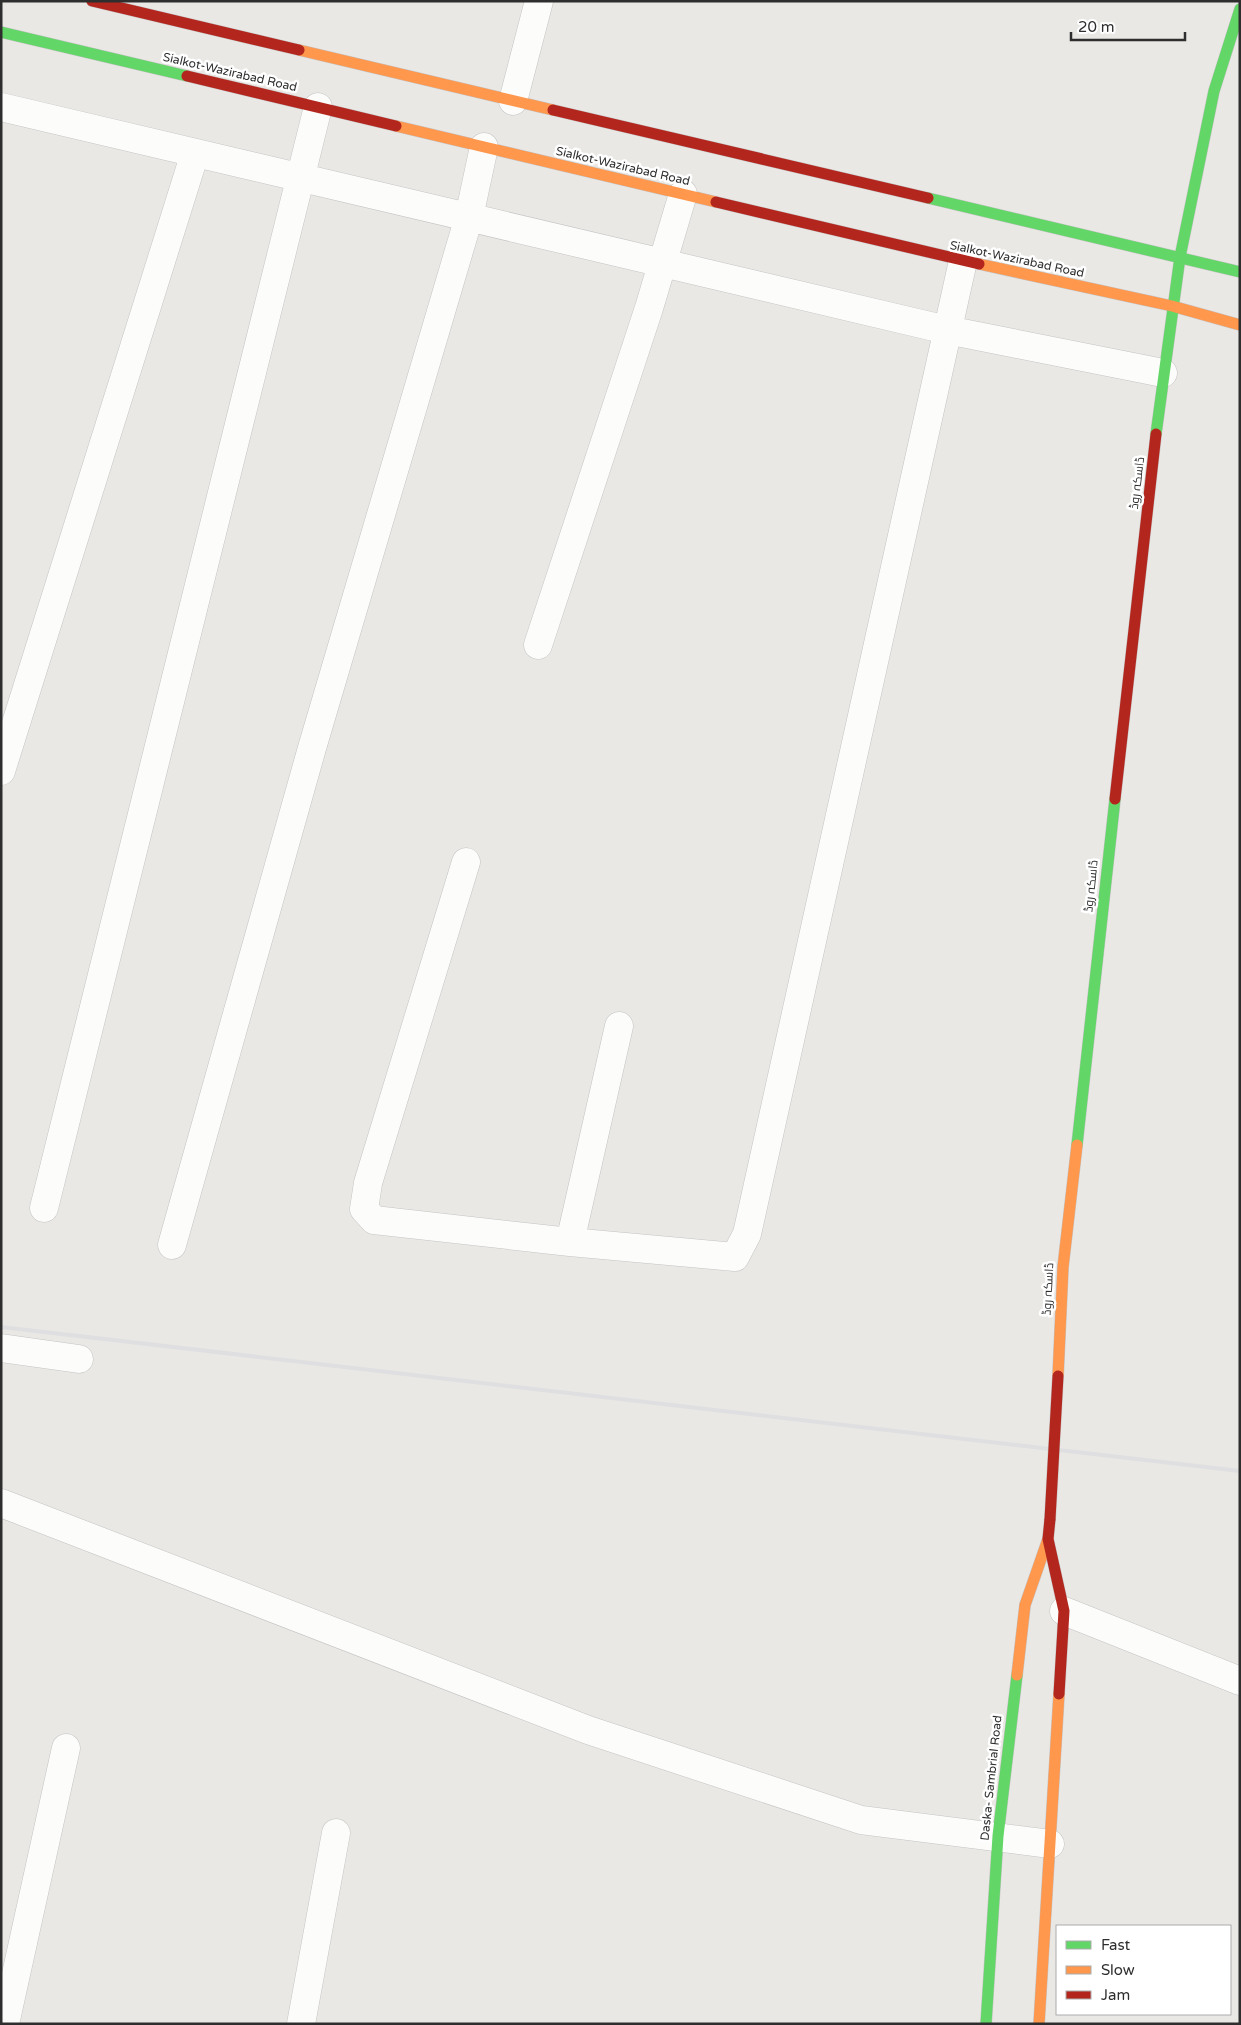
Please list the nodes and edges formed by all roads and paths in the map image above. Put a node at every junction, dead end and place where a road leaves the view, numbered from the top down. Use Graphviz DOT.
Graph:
graph roads {
  1 [pos="92,1"];
  2 [pos="539,1"];
  3 [pos="1240,9"];
  4 [pos="1,32"];
  5 [pos="513,101"];
  6 [pos="318,107"];
  7 [pos="1,108"];
  8 [pos="484,147"];
  9 [pos="195,153"];
  10 [pos="300,178"];
  11 [pos="682,194"];
  12 [pos="469,217"];
  13 [pos="1180,257"];
  14 [pos="963,261"];
  15 [pos="663,263"];
  16 [pos="1240,272"];
  17 [pos="1172,306"];
  18 [pos="1240,325"];
  19 [pos="948,330"];
  20 [pos="1163,374"];
  21 [pos="538,645"];
  22 [pos="1,771"];
  23 [pos="466,862"];
  24 [pos="619,1026"];
  25 [pos="44,1208"];
  26 [pos="570,1242"];
  27 [pos="172,1245"];
  28 [pos="1,1348"];
  29 [pos="79,1358"];
  30 [pos="1,1503"];
  31 [pos="1050,1519"];
  32 [pos="1048,1539"];
  33 [pos="1064,1611"];
  34 [pos="1240,1681"];
  35 [pos="66,1748"];
  36 [pos="336,1833"];
  37 [pos="998,1836"];
  38 [pos="1050,1844"];
  39 [pos="5,2024"];
  40 [pos="301,2024"];
  41 [pos="986,2024"];
  42 [pos="1039,2024"];
  1 -- 5 [label="main road"];
  2 -- 5 [label="street"];
  3 -- 13 [label="main road, ڈاسکہ روڈ"];
  4 -- 6 [label="main road, Sialkot-Wazirabad Road"];
  5 -- 13 [label="main road"];
  6 -- 8 [label="main road, Sialkot-Wazirabad Road"];
  6 -- 10 [label="street"];
  7 -- 9 [label="street"];
  8 -- 11 [label="main road, Sialkot-Wazirabad Road"];
  8 -- 12 [label="street"];
  9 -- 10 [label="street"];
  9 -- 22 [label="street"];
  10 -- 12 [label="street"];
  10 -- 25 [label="street"];
  11 -- 14 [label="main road, Sialkot-Wazirabad Road"];
  11 -- 15 [label="street"];
  12 -- 15 [label="street"];
  12 -- 27 [label="street"];
  13 -- 16 [label="main road"];
  13 -- 17 [label="main road, ڈاسکہ روڈ"];
  14 -- 17 [label="main road, Sialkot-Wazirabad Road"];
  14 -- 19 [label="street"];
  15 -- 19 [label="street"];
  15 -- 21 [label="street"];
  17 -- 18 [label="main road, Sialkot-Wazirabad Road"];
  17 -- 20 [label="main road, ڈاسکہ روڈ"];
  19 -- 20 [label="street"];
  19 -- 26 [label="street"];
  20 -- 31 [label="main road, ڈاسکہ روڈ, bridge"];
  23 -- 26 [label="street"];
  24 -- 26 [label="street"];
  28 -- 29 [label="street"];
  30 -- 37 [label="street"];
  31 -- 32 [label="main road, Daska- Sambrial Road"];
  32 -- 33 [label="main road, Daska- Sambrial Road"];
  32 -- 37 [label="main road, Daska- Sambrial Road"];
  33 -- 34 [label="street"];
  33 -- 38 [label="main road, Daska- Sambrial Road"];
  35 -- 39 [label="street"];
  36 -- 40 [label="street"];
  37 -- 38 [label="street"];
  37 -- 41 [label="main road, Daska- Sambrial Road"];
  38 -- 42 [label="main road, Daska- Sambrial Road"];
}
